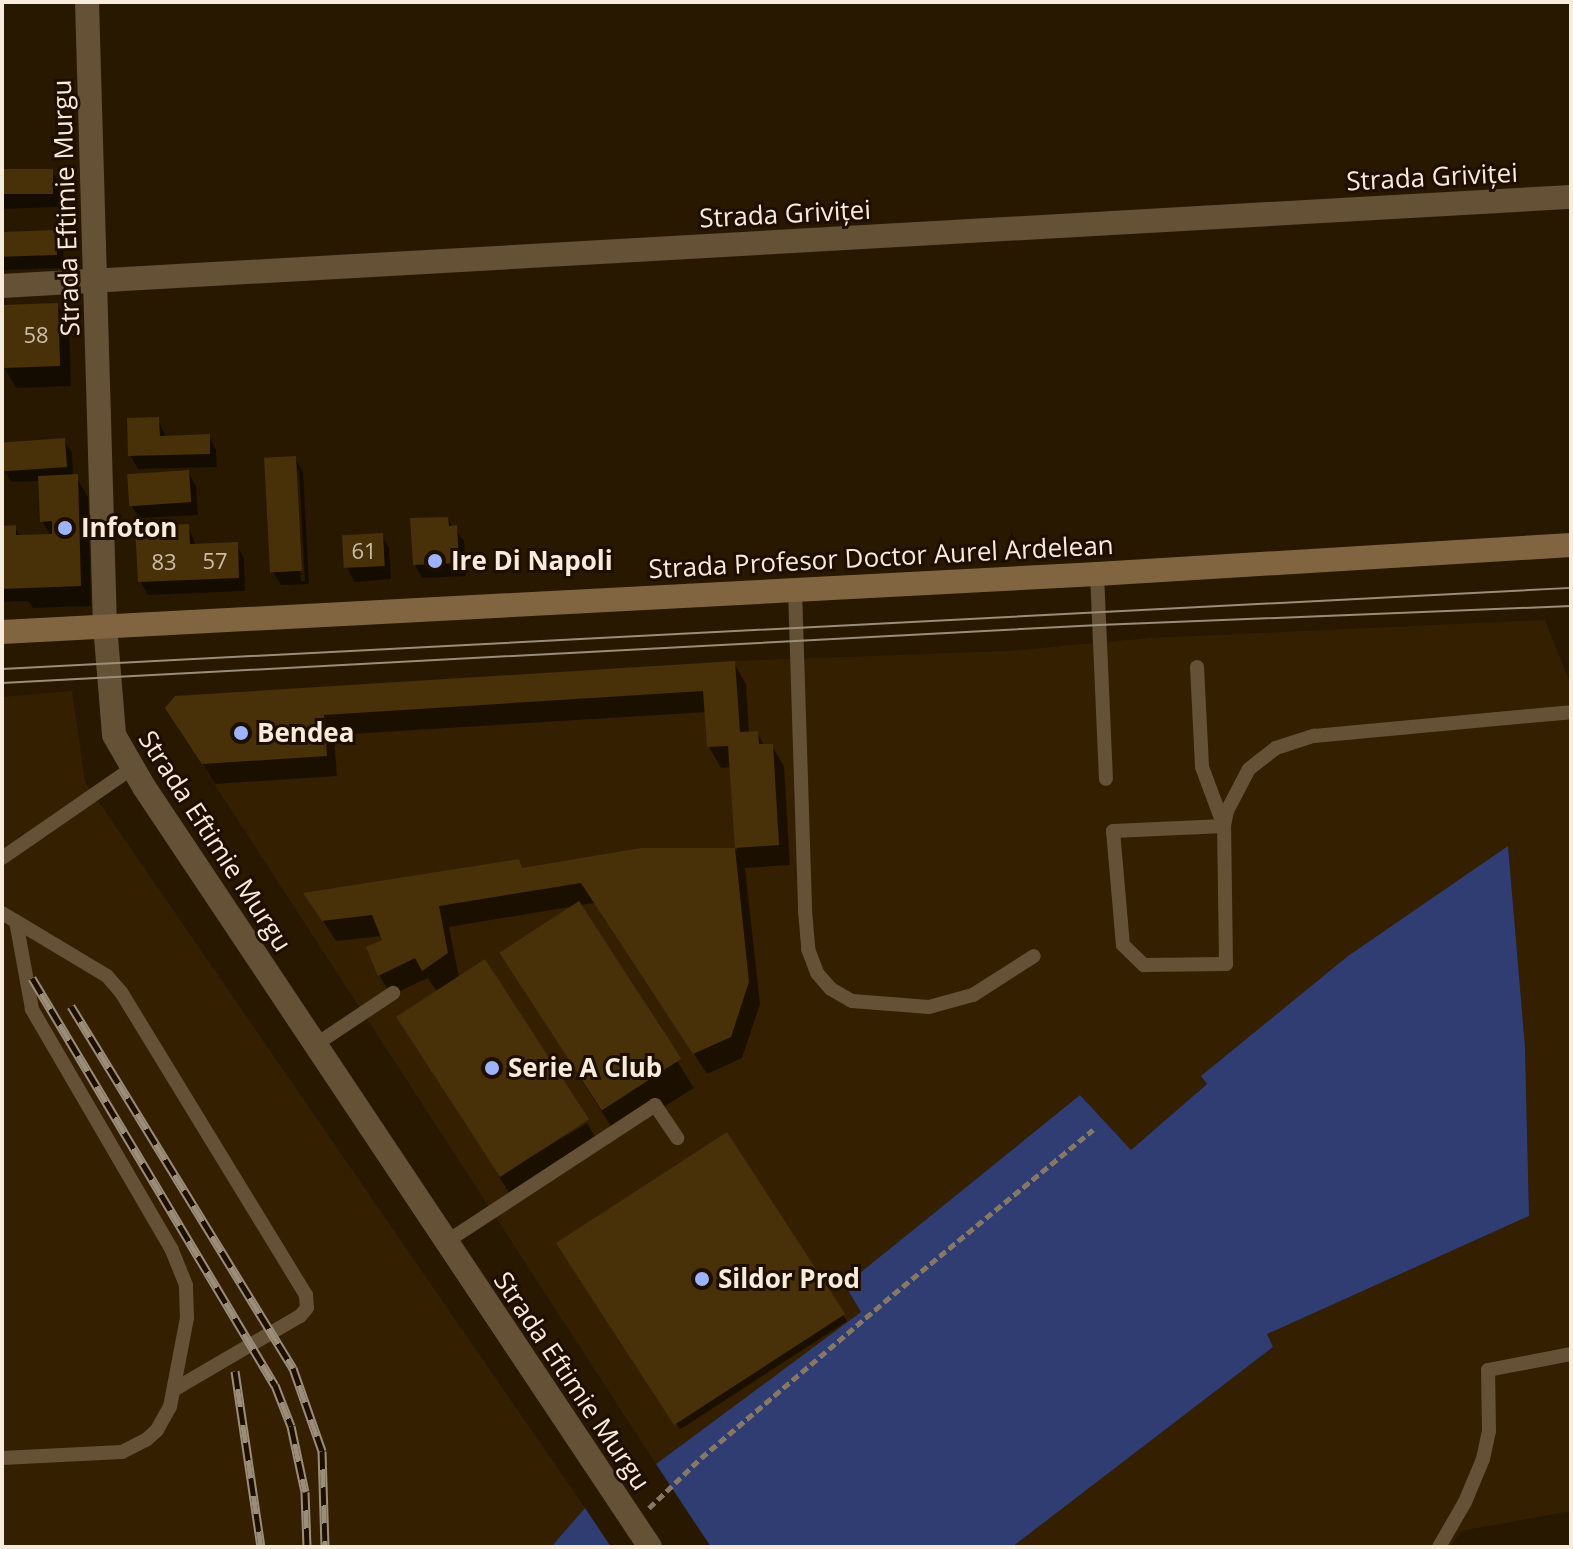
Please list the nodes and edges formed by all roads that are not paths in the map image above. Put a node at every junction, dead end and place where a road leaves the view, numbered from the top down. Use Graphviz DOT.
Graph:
graph roads {
  1 [pos="87,2"];
  2 [pos="1571,197"];
  3 [pos="96,281"];
  4 [pos="2,286"];
  5 [pos="1571,545"];
  6 [pos="1097,574"];
  7 [pos="795,589"];
  8 [pos="105,625"];
  9 [pos="2,632"];
  10 [pos="1197,667"];
  11 [pos="1571,712"];
  12 [pos="131,769"];
  13 [pos="1106,779"];
  14 [pos="1224,826"];
  15 [pos="2,858"];
  16 [pos="2,913"];
  17 [pos="16,921"];
  18 [pos="1034,956"];
  19 [pos="393,993"];
  20 [pos="315,1045"];
  21 [pos="677,1138"];
  22 [pos="446,1242"];
  23 [pos="1571,1354"];
  24 [pos="175,1389"];
  25 [pos="3,1459"];
  26 [pos="650,1547"];
  27 [pos="1439,1547"];
  1 -- 3 [label="street, Strada Eftimie Murgu"];
  2 -- 3 [label="street, Strada Griviței"];
  3 -- 4 [label="street, Strada Griviței"];
  3 -- 8 [label="street, Strada Eftimie Murgu"];
  5 -- 6 [label="main road, Strada Profesor Doctor Aurel Ardelean"];
  6 -- 7 [label="main road, Strada Profesor Doctor Aurel Ardelean"];
  6 -- 13 [label="lane"];
  7 -- 8 [label="main road, Strada Profesor Doctor Aurel Ardelean"];
  7 -- 18 [label="lane"];
  8 -- 9 [label="main road, Strada Profesor Doctor Aurel Ardelean"];
  8 -- 12 [label="street, Strada Eftimie Murgu"];
  10 -- 14 [label="lane"];
  11 -- 14 [label="lane"];
  12 -- 15 [label="lane"];
  12 -- 20 [label="street, Strada Eftimie Murgu"];
  14 -- 14 [label="lane"];
  16 -- 17 [label="lane"];
  17 -- 24 [label="lane"];
  17 -- 24 [label="lane"];
  19 -- 20 [label="lane"];
  20 -- 22 [label="street, Strada Eftimie Murgu"];
  21 -- 22 [label="lane"];
  22 -- 26 [label="street, Strada Eftimie Murgu"];
  23 -- 27 [label="lane"];
  24 -- 25 [label="lane"];
}
